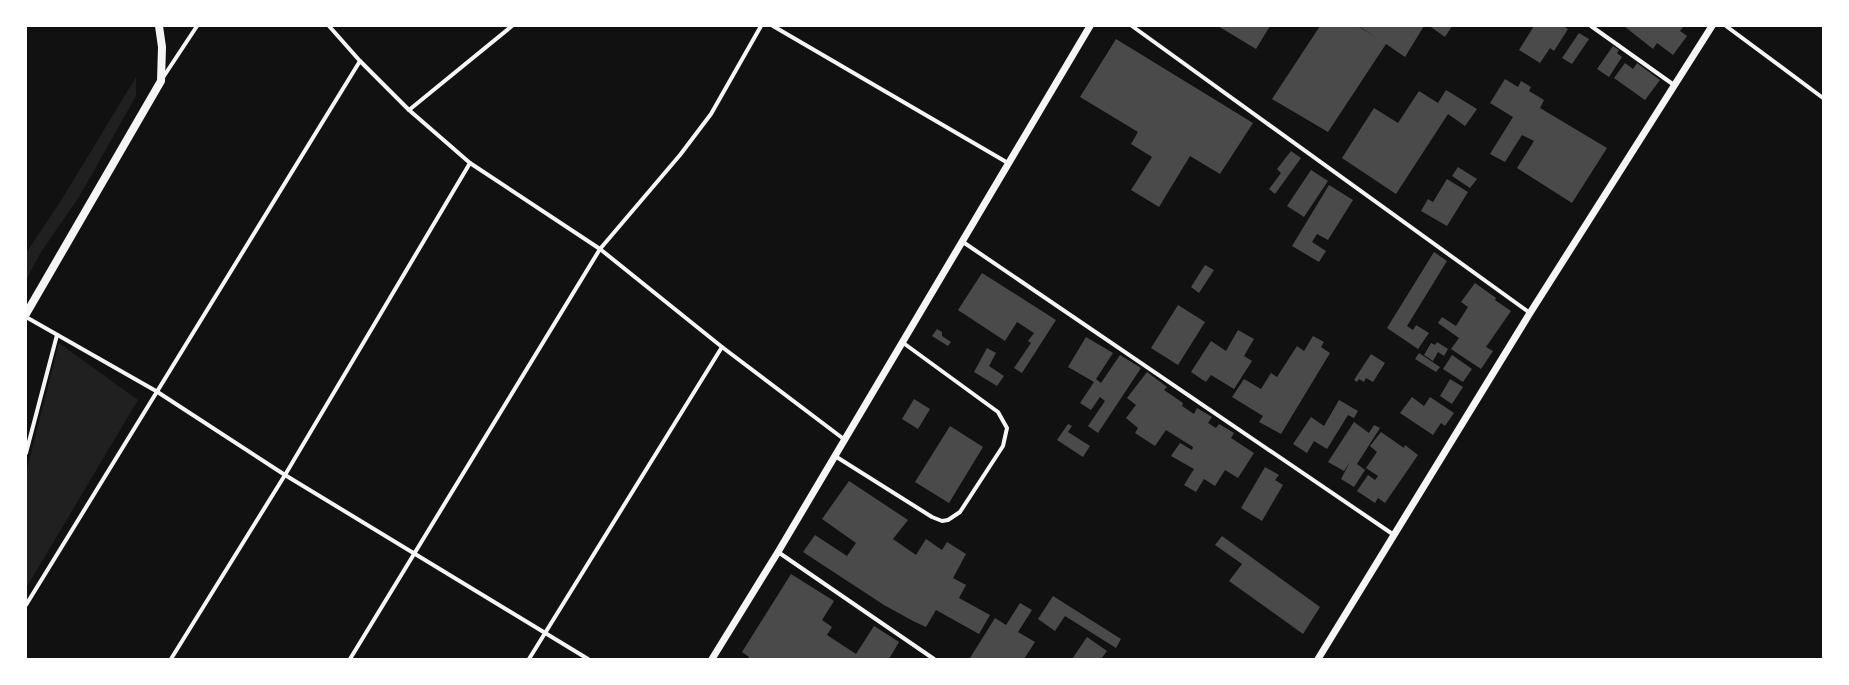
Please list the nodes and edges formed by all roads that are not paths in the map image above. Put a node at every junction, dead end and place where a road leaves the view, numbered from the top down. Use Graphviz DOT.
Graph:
graph roads {
  1 [pos="159,26"];
  2 [pos="197,26"];
  3 [pos="329,26"];
  4 [pos="512,26"];
  5 [pos="761,26"];
  6 [pos="773,26"];
  7 [pos="1090,26"];
  8 [pos="1132,26"];
  9 [pos="1591,26"];
  10 [pos="1712,26"];
  11 [pos="1726,26"];
  12 [pos="360,61"];
  13 [pos="161,81"];
  14 [pos="1674,85"];
  15 [pos="1822,96"];
  16 [pos="409,110"];
  17 [pos="470,163"];
  18 [pos="1008,163"];
  19 [pos="964,242"];
  20 [pos="600,249"];
  21 [pos="1530,313"];
  22 [pos="26,314"];
  23 [pos="26,317"];
  24 [pos="57,335"];
  25 [pos="902,342"];
  26 [pos="722,347"];
  27 [pos="156,391"];
  28 [pos="845,440"];
  29 [pos="26,454"];
  30 [pos="835,456"];
  31 [pos="285,475"];
  32 [pos="1394,535"];
  33 [pos="778,552"];
  34 [pos="414,554"];
  35 [pos="26,605"];
  36 [pos="544,633"];
  37 [pos="171,659"];
  38 [pos="350,659"];
  39 [pos="529,659"];
  40 [pos="588,659"];
  41 [pos="712,659"];
  42 [pos="934,659"];
  43 [pos="1318,659"];
  1 -- 13 [label="main road"];
  2 -- 13 [label="street"];
  3 -- 12 [label="street"];
  4 -- 16 [label="street"];
  5 -- 20 [label="street"];
  6 -- 18 [label="street"];
  7 -- 18 [label="street"];
  8 -- 21 [label="street"];
  9 -- 14 [label="street"];
  10 -- 14 [label="street"];
  11 -- 15 [label="street"];
  12 -- 16 [label="street"];
  12 -- 27 [label="street"];
  13 -- 22 [label="main road"];
  14 -- 21 [label="street"];
  16 -- 17 [label="street"];
  17 -- 20 [label="street"];
  17 -- 31 [label="street"];
  18 -- 19 [label="street"];
  19 -- 25 [label="street"];
  19 -- 32 [label="street"];
  20 -- 26 [label="street"];
  20 -- 34 [label="street"];
  21 -- 32 [label="street"];
  23 -- 24 [label="street"];
  24 -- 27 [label="street"];
  24 -- 29 [label="street"];
  25 -- 28 [label="street"];
  25 -- 30 [label="street"];
  26 -- 28 [label="street"];
  26 -- 36 [label="street"];
  27 -- 31 [label="street"];
  27 -- 35 [label="street"];
  28 -- 30 [label="street"];
  30 -- 33 [label="street"];
  31 -- 34 [label="street"];
  31 -- 37 [label="street"];
  32 -- 43 [label="street"];
  33 -- 41 [label="street"];
  33 -- 42 [label="street"];
  34 -- 36 [label="street"];
  34 -- 38 [label="street"];
  36 -- 39 [label="street"];
  36 -- 40 [label="street"];
}
